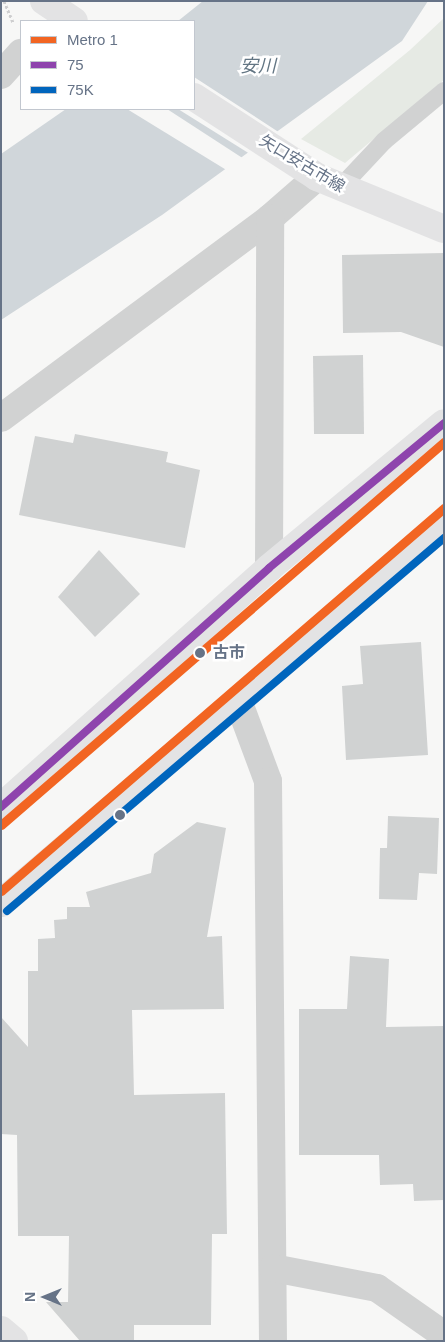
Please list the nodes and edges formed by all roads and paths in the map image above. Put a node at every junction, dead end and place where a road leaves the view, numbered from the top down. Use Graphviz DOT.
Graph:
graph roads {
  1 [pos="4,1"];
  2 [pos="13,22"];
  3 [pos="20,54"];
  4 [pos="1,75"];
  5 [pos="444,91"];
  6 [pos="195,98"];
  7 [pos="318,176"];
  8 [pos="270,218"];
  9 [pos="444,230"];
  10 [pos="1,418"];
  11 [pos="444,423"];
  12 [pos="444,525"];
  13 [pos="269,568"];
  14 [pos="239,703"];
  15 [pos="1,807"];
  16 [pos="1,903"];
  17 [pos="273,1268"];
  18 [pos="1,1330"];
  19 [pos="444,1335"];
  20 [pos="14,1341"];
  21 [pos="273,1341"];
  1 -- 2 [label="path"];
  3 -- 4 [label="street"];
  5 -- 7 [label="lane"];
  6 -- 7 [label="main road, 矢口安古市線"];
  7 -- 8 [label="street"];
  7 -- 9 [label="main road, 矢口安古市線"];
  8 -- 10 [label="street"];
  8 -- 13 [label="street"];
  11 -- 13 [label="main road"];
  12 -- 14 [label="main road"];
  13 -- 15 [label="main road"];
  14 -- 16 [label="main road"];
  14 -- 17 [label="street"];
  17 -- 19 [label="street"];
  17 -- 21 [label="street"];
  18 -- 20 [label="main road"];
}
